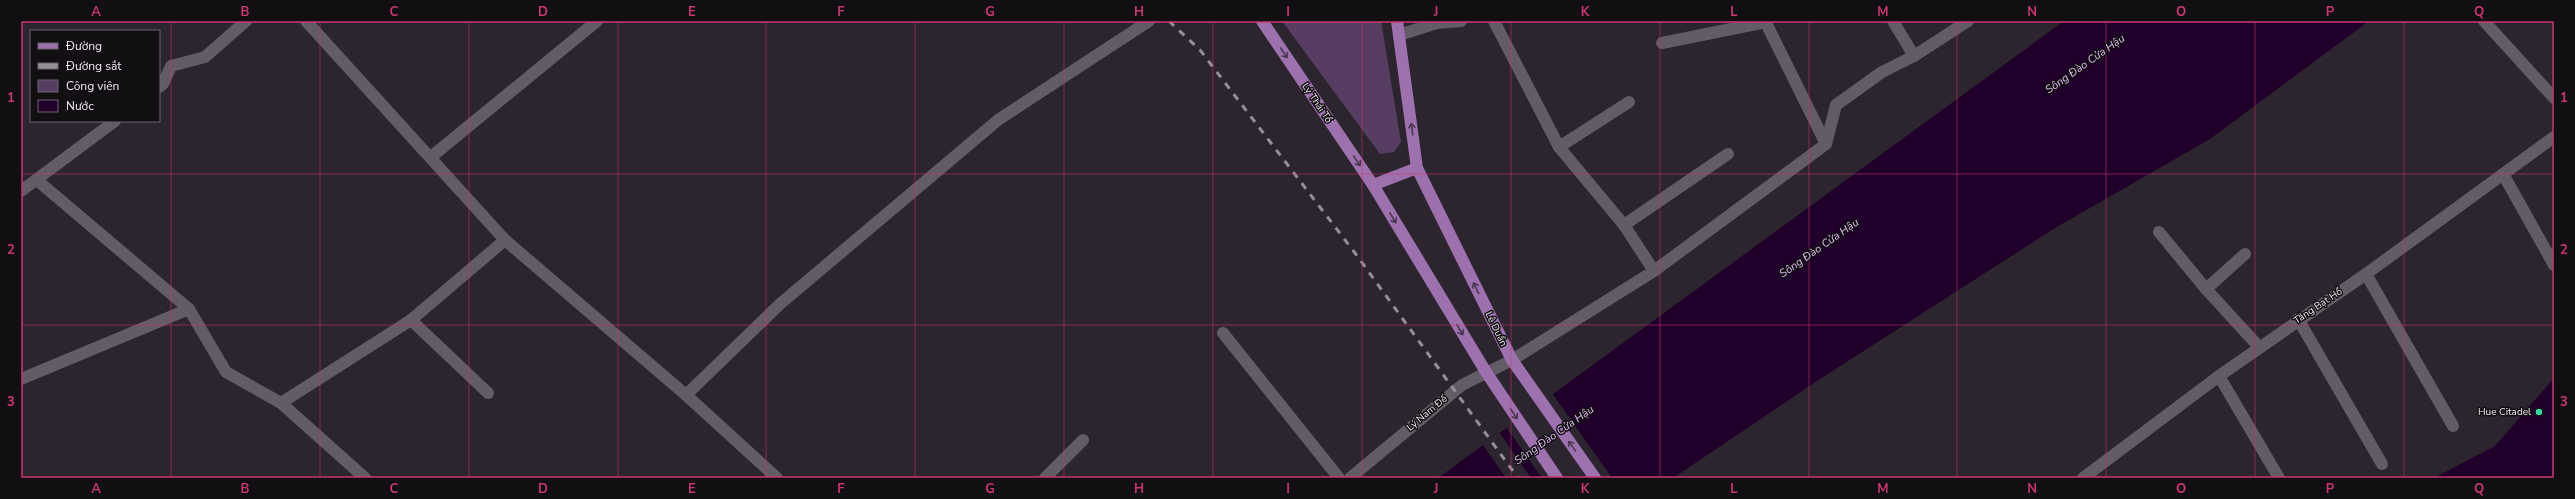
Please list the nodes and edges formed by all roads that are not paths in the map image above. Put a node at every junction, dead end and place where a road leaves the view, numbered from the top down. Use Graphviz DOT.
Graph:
graph roads {
  1 [pos="246,21"];
  2 [pos="306,21"];
  3 [pos="597,21"];
  4 [pos="1149,21"];
  5 [pos="1262,21"];
  6 [pos="1397,21"];
  7 [pos="1461,21"];
  8 [pos="1494,21"];
  9 [pos="1765,21"];
  10 [pos="1893,21"];
  11 [pos="1968,21"];
  12 [pos="2484,21"];
  13 [pos="1399,35"];
  14 [pos="1662,43"];
  15 [pos="1914,56"];
  16 [pos="160,86"];
  17 [pos="2554,98"];
  18 [pos="1629,102"];
  19 [pos="114,122"];
  20 [pos="2554,137"];
  21 [pos="1826,144"];
  22 [pos="1559,147"];
  23 [pos="1728,154"];
  24 [pos="431,157"];
  25 [pos="1417,168"];
  26 [pos="2503,174"];
  27 [pos="38,181"];
  28 [pos="1373,185"];
  29 [pos="21,191"];
  30 [pos="1624,225"];
  31 [pos="2159,232"];
  32 [pos="506,240"];
  33 [pos="2245,254"];
  34 [pos="2554,264"];
  35 [pos="1654,271"];
  36 [pos="2366,274"];
  37 [pos="2206,290"];
  38 [pos="189,309"];
  39 [pos="2298,319"];
  40 [pos="411,320"];
  41 [pos="1223,333"];
  42 [pos="2259,347"];
  43 [pos="1512,360"];
  44 [pos="2219,376"];
  45 [pos="1489,377"];
  46 [pos="21,379"];
  47 [pos="488,393"];
  48 [pos="686,395"];
  49 [pos="281,403"];
  50 [pos="2453,426"];
  51 [pos="1083,440"];
  52 [pos="2382,464"];
  53 [pos="365,478"];
  54 [pos="777,478"];
  55 [pos="1045,478"];
  56 [pos="1340,478"];
  57 [pos="1350,478"];
  58 [pos="1557,478"];
  59 [pos="1595,478"];
  60 [pos="2083,478"];
  61 [pos="2279,478"];
  1 -- 16 [label="street"];
  2 -- 24 [label="street"];
  3 -- 24 [label="street"];
  4 -- 48 [label="street"];
  5 -- 28 [label="main road, Lý Thái Tổ, one-way"];
  6 -- 13 [label="main road"];
  7 -- 13 [label="street"];
  8 -- 22 [label="street"];
  9 -- 14 [label="street"];
  9 -- 21 [label="street"];
  10 -- 15 [label="street"];
  11 -- 15 [label="street"];
  12 -- 17 [label="street"];
  25 -- 13 [label="main road, one-way"];
  15 -- 21 [label="street"];
  18 -- 22 [label="street"];
  19 -- 27 [label="street"];
  20 -- 26 [label="street, Tăng Bạt Hổ"];
  21 -- 35 [label="street, Lý Nam Đế"];
  22 -- 30 [label="street"];
  23 -- 30 [label="street"];
  24 -- 32 [label="street"];
  25 -- 28 [label="main road"];
  43 -- 25 [label="main road, Lê Duẩn, one-way"];
  26 -- 34 [label="street"];
  26 -- 36 [label="street, Tăng Bạt Hổ"];
  27 -- 29 [label="street"];
  27 -- 38 [label="street"];
  28 -- 45 [label="main road, one-way"];
  30 -- 35 [label="street"];
  31 -- 37 [label="street"];
  32 -- 40 [label="street"];
  32 -- 48 [label="street"];
  33 -- 37 [label="street"];
  35 -- 43 [label="street, Lý Nam Đế"];
  36 -- 39 [label="street, Tăng Bạt Hổ"];
  36 -- 50 [label="street"];
  37 -- 42 [label="street"];
  38 -- 46 [label="street"];
  38 -- 49 [label="street"];
  39 -- 42 [label="street, Tăng Bạt Hổ"];
  39 -- 52 [label="street"];
  40 -- 47 [label="street"];
  40 -- 49 [label="street"];
  41 -- 56 [label="street"];
  42 -- 44 [label="street, Tăng Bạt Hổ"];
  43 -- 45 [label="street, Lý Nam Đế"];
  59 -- 43 [label="main road, Lê Duẩn, one-way"];
  44 -- 60 [label="street, Tăng Bạt Hổ"];
  44 -- 61 [label="street"];
  45 -- 57 [label="street, Lý Nam Đế"];
  45 -- 58 [label="main road, one-way"];
  48 -- 54 [label="street"];
  49 -- 53 [label="street"];
  51 -- 55 [label="street"];
}
